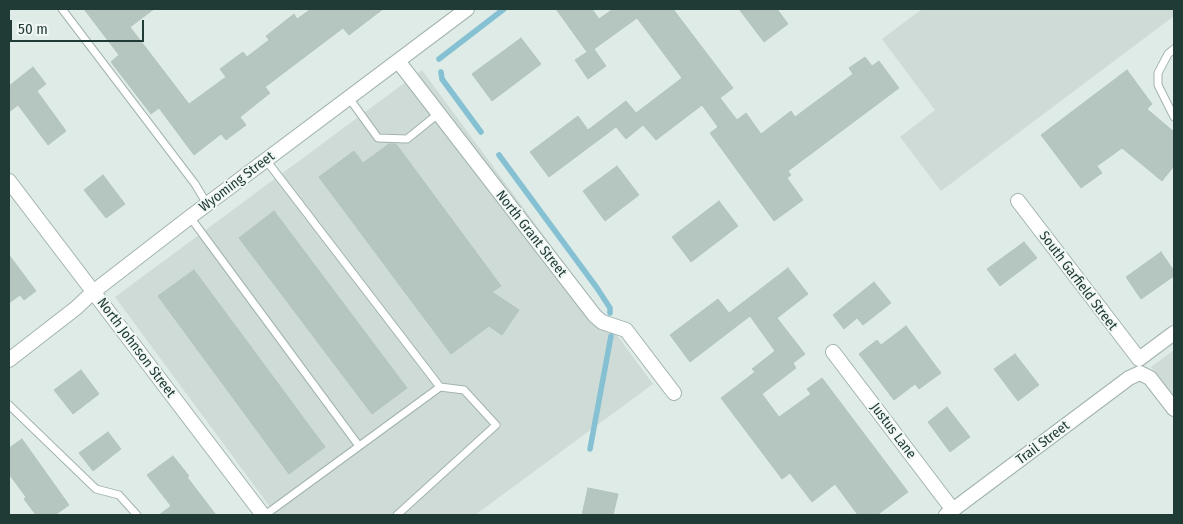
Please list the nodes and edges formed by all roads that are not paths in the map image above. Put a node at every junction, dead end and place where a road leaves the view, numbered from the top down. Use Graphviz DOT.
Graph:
graph roads {
  1 [pos="62,9"];
  2 [pos="468,9"];
  3 [pos="1174,49"];
  4 [pos="398,61"];
  5 [pos="349,98"];
  6 [pos="438,114"];
  7 [pos="1174,116"];
  8 [pos="266,160"];
  9 [pos="9,181"];
  10 [pos="1018,201"];
  11 [pos="207,204"];
  12 [pos="190,217"];
  13 [pos="93,292"];
  14 [pos="1174,333"];
  15 [pos="834,352"];
  16 [pos="9,360"];
  17 [pos="1140,366"];
  18 [pos="440,387"];
  19 [pos="674,392"];
  20 [pos="9,405"];
  21 [pos="1174,409"];
  22 [pos="359,446"];
  23 [pos="949,513"];
  24 [pos="137,515"];
  25 [pos="264,515"];
  26 [pos="397,515"];
  1 -- 11 [label="lane"];
  2 -- 4 [label="street, Wyoming Street"];
  3 -- 7 [label="lane"];
  4 -- 5 [label="street, Wyoming Street"];
  4 -- 6 [label="street, North Grant Street"];
  5 -- 6 [label="lane"];
  5 -- 8 [label="street, Wyoming Street"];
  6 -- 19 [label="street, North Grant Street"];
  8 -- 11 [label="street, Wyoming Street"];
  8 -- 18 [label="lane"];
  9 -- 13 [label="street, North Johnson Street"];
  10 -- 17 [label="street, South Garfield Street"];
  11 -- 12 [label="street, Wyoming Street"];
  12 -- 13 [label="street, Wyoming Street"];
  12 -- 22 [label="lane"];
  13 -- 16 [label="street, Wyoming Street"];
  13 -- 25 [label="street, North Johnson Street"];
  14 -- 17 [label="street, Trail Street"];
  15 -- 23 [label="street, Justus Lane"];
  17 -- 21 [label="street, South Garfield Street"];
  17 -- 23 [label="street, Trail Street"];
  18 -- 22 [label="lane"];
  18 -- 26 [label="lane"];
  20 -- 24 [label="lane"];
  22 -- 25 [label="lane"];
}
